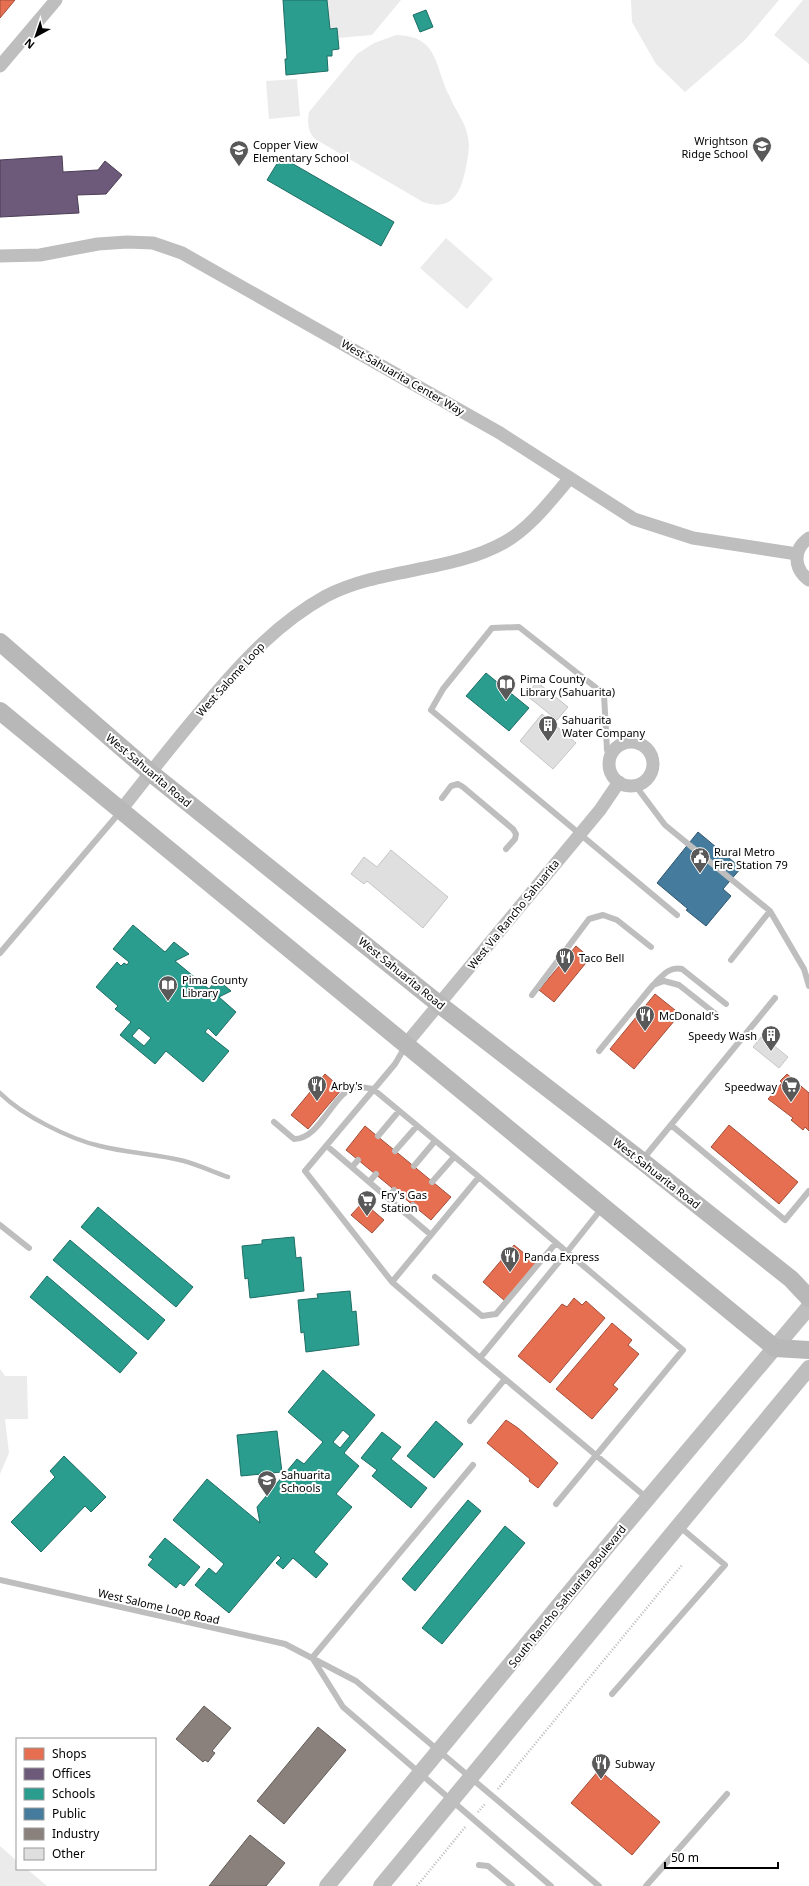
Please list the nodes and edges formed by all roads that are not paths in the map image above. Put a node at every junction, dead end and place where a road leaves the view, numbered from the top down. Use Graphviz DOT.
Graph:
graph roads {
  1 [pos="56,0"];
  2 [pos="0,66"];
  3 [pos="0,256"];
  4 [pos="569,478"];
  5 [pos="809,538"];
  6 [pos="797,554"];
  7 [pos="809,580"];
  8 [pos="0,642"];
  9 [pos="0,711"];
  10 [pos="613,751"];
  11 [pos="151,773"];
  12 [pos="619,782"];
  13 [pos="635,785"];
  14 [pos="442,798"];
  15 [pos="121,810"];
  16 [pos="580,833"];
  17 [pos="506,849"];
  18 [pos="770,911"];
  19 [pos="677,915"];
  20 [pos="651,947"];
  21 [pos="0,953"];
  22 [pos="731,960"];
  23 [pos="653,985"];
  24 [pos="809,986"];
  25 [pos="532,995"];
  26 [pos="776,998"];
  27 [pos="726,1004"];
  28 [pos="440,1005"];
  29 [pos="716,1015"];
  30 [pos="405,1045"];
  31 [pos="599,1051"];
  32 [pos="373,1089"];
  33 [pos="399,1111"];
  34 [pos="274,1122"];
  35 [pos="671,1125"];
  36 [pos="417,1126"];
  37 [pos="378,1136"];
  38 [pos="435,1141"];
  39 [pos="327,1146"];
  40 [pos="395,1151"];
  41 [pos="454,1157"];
  42 [pos="358,1160"];
  43 [pos="642,1161"];
  44 [pos="414,1166"];
  45 [pos="352,1167"];
  46 [pos="376,1174"];
  47 [pos="478,1177"];
  48 [pos="369,1182"];
  49 [pos="432,1182"];
  50 [pos="394,1190"];
  51 [pos="809,1191"];
  52 [pos="388,1198"];
  53 [pos="413,1205"];
  54 [pos="603,1206"];
  55 [pos="406,1214"];
  56 [pos="0,1225"];
  57 [pos="431,1235"];
  58 [pos="556,1242"];
  59 [pos="29,1248"];
  60 [pos="567,1252"];
  61 [pos="435,1277"];
  62 [pos="392,1282"];
  63 [pos="809,1298"];
  64 [pos="809,1307"];
  65 [pos="775,1348"];
  66 [pos="809,1350"];
  67 [pos="480,1358"];
  68 [pos="809,1368"];
  69 [pos="505,1379"];
  70 [pos="470,1421"];
  71 [pos="596,1455"];
  72 [pos="473,1465"];
  73 [pos="647,1498"];
  74 [pos="556,1504"];
  75 [pos="678,1526"];
  76 [pos="0,1580"];
  77 [pos="312,1658"];
  78 [pos="612,1694"];
  79 [pos="440,1751"];
  80 [pos="420,1774"];
  81 [pos="470,1777"];
  82 [pos="727,1794"];
  83 [pos="451,1800"];
  84 [pos="479,1865"];
  85 [pos="327,1886"];
  86 [pos="381,1886"];
  87 [pos="512,1886"];
  88 [pos="551,1886"];
  89 [pos="599,1886"];
  90 [pos="646,1886"];
  1 -- 2 [label="street"];
  3 -- 4 [label="street, West Sahuarita Center Way"];
  4 -- 6 [label="street, West Sahuarita Center Way"];
  4 -- 11 [label="street, West Salome Loop"];
  5 -- 6 [label="street"];
  6 -- 7 [label="street"];
  8 -- 11 [label="main road, West Sahuarita Road"];
  9 -- 15 [label="main road"];
  10 -- 12 [label="street"];
  10 -- 13 [label="street"];
  10 -- 16 [label="lane"];
  11 -- 15 [label="street, West Salome Loop"];
  11 -- 28 [label="main road, West Sahuarita Road"];
  12 -- 13 [label="street"];
  12 -- 16 [label="street, West Via Rancho Sahuarita"];
  13 -- 18 [label="lane"];
  14 -- 17 [label="lane"];
  15 -- 21 [label="lane, West Salome Loop"];
  15 -- 30 [label="main road"];
  16 -- 19 [label="lane"];
  16 -- 28 [label="street, West Via Rancho Sahuarita"];
  18 -- 22 [label="lane"];
  18 -- 24 [label="lane"];
  20 -- 25 [label="lane"];
  23 -- 27 [label="lane"];
  23 -- 29 [label="lane"];
  23 -- 31 [label="lane"];
  26 -- 35 [label="lane"];
  28 -- 30 [label="street, West Via Rancho Sahuarita"];
  28 -- 43 [label="main road, West Sahuarita Road"];
  30 -- 32 [label="lane"];
  30 -- 54 [label="main road"];
  32 -- 33 [label="lane"];
  32 -- 34 [label="lane"];
  32 -- 39 [label="lane"];
  33 -- 36 [label="lane"];
  33 -- 37 [label="lane"];
  35 -- 43 [label="lane"];
  35 -- 51 [label="lane"];
  36 -- 38 [label="lane"];
  36 -- 40 [label="lane"];
  38 -- 41 [label="lane"];
  38 -- 44 [label="lane"];
  39 -- 45 [label="lane"];
  39 -- 62 [label="lane"];
  41 -- 47 [label="lane"];
  41 -- 49 [label="lane"];
  42 -- 45 [label="lane"];
  43 -- 63 [label="main road, West Sahuarita Road"];
  45 -- 48 [label="lane"];
  46 -- 48 [label="lane"];
  47 -- 57 [label="lane"];
  47 -- 58 [label="lane"];
  48 -- 52 [label="lane"];
  50 -- 52 [label="lane"];
  52 -- 55 [label="lane"];
  53 -- 55 [label="lane"];
  54 -- 60 [label="lane"];
  54 -- 65 [label="main road"];
  55 -- 57 [label="lane"];
  56 -- 59 [label="lane"];
  57 -- 62 [label="lane"];
  58 -- 60 [label="lane"];
  58 -- 61 [label="lane"];
  60 -- 67 [label="lane"];
  60 -- 71 [label="lane"];
  62 -- 67 [label="lane"];
  64 -- 65 [label="street, South Rancho Sahuarita Boulevard"];
  65 -- 66 [label="main road"];
  65 -- 73 [label="street, South Rancho Sahuarita Boulevard"];
  67 -- 69 [label="lane"];
  68 -- 75 [label="street"];
  69 -- 70 [label="lane"];
  69 -- 71 [label="lane"];
  71 -- 73 [label="lane"];
  71 -- 74 [label="lane"];
  72 -- 77 [label="lane"];
  73 -- 79 [label="street, South Rancho Sahuarita Boulevard"];
  75 -- 78 [label="lane"];
  75 -- 81 [label="street"];
  76 -- 77 [label="lane, West Salome Loop Road"];
  77 -- 79 [label="lane, West Salome Loop Road"];
  77 -- 80 [label="lane, West Salome Loop Road"];
  79 -- 80 [label="street, South Rancho Sahuarita Boulevard"];
  79 -- 81 [label="lane, West Salome Loop Road"];
  80 -- 83 [label="lane, West Salome Loop Road"];
  80 -- 85 [label="street, South Rancho Sahuarita Boulevard"];
  81 -- 83 [label="street"];
  81 -- 89 [label="lane, West Salome Loop Road"];
  82 -- 90 [label="lane"];
  83 -- 86 [label="street"];
  83 -- 88 [label="lane, West Salome Loop Road"];
  84 -- 87 [label="lane"];
}
